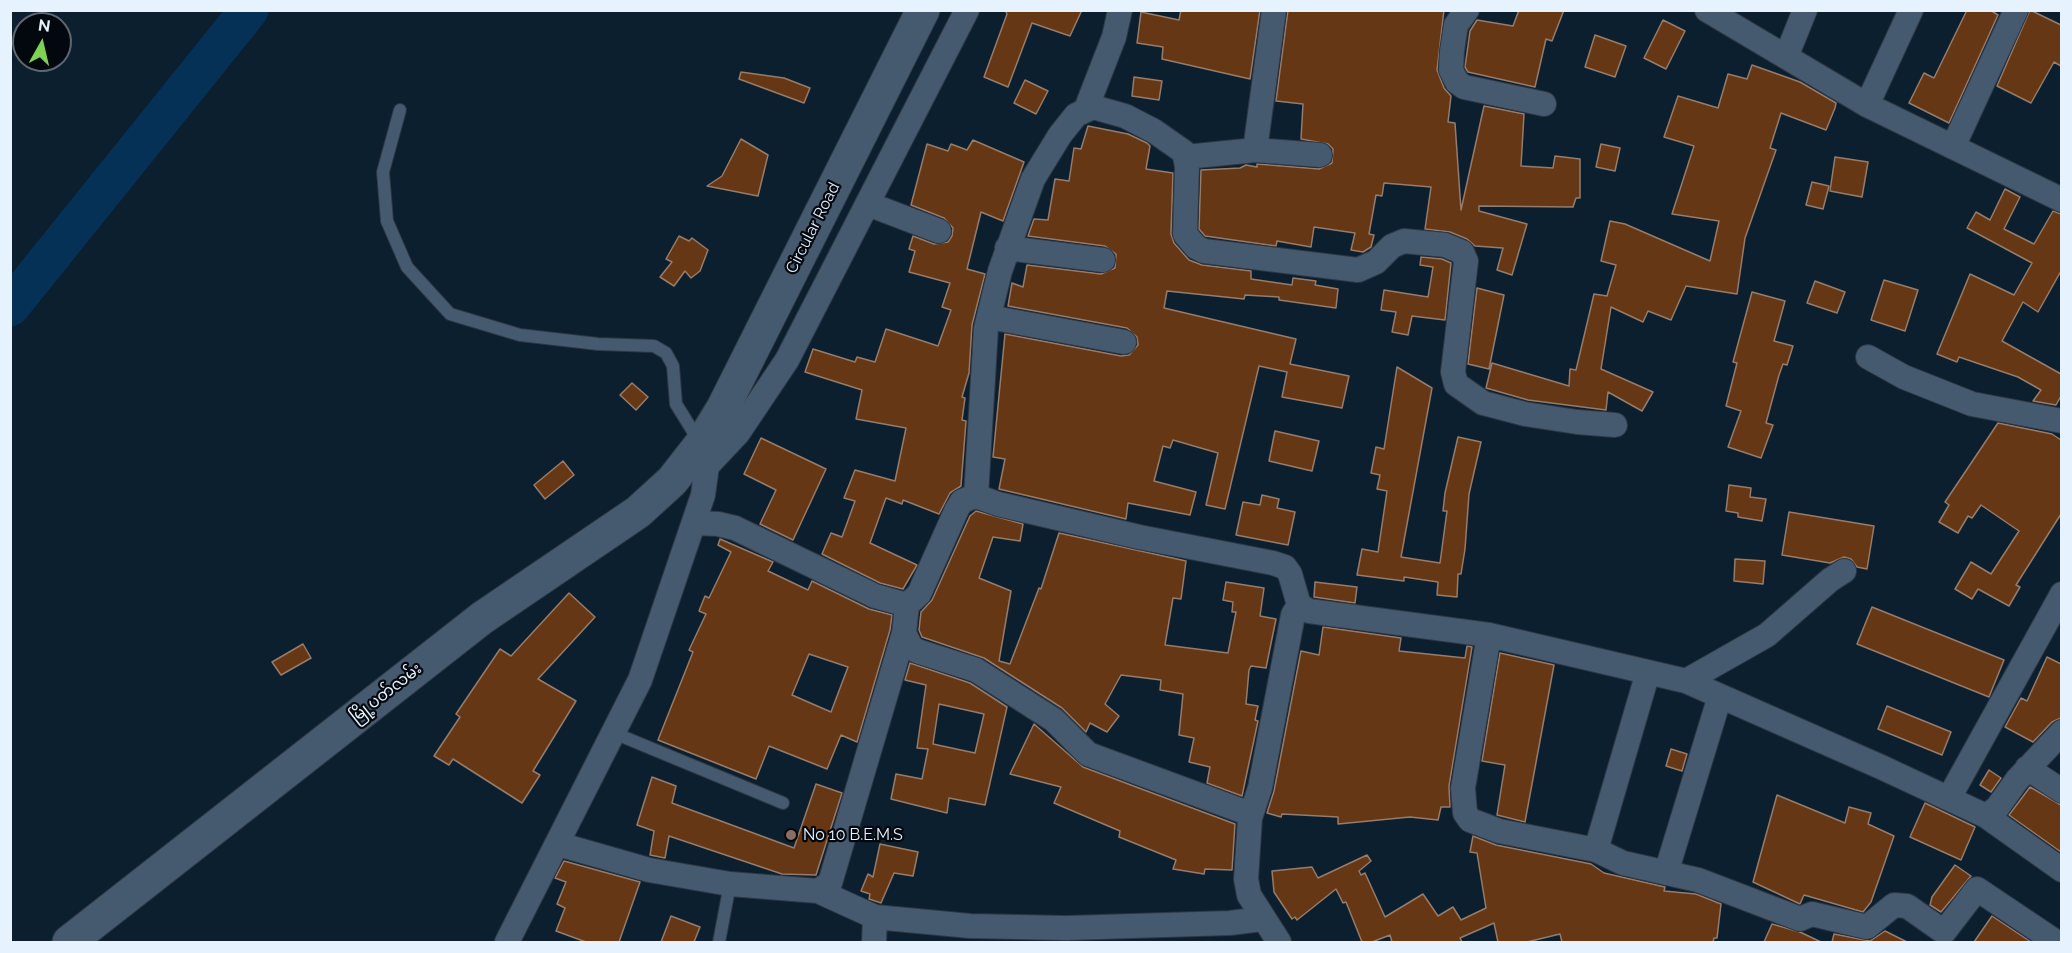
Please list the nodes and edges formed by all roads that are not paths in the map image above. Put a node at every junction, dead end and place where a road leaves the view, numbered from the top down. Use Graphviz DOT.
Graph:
graph roads {
  1 [pos="923,10"];
  2 [pos="967,10"];
  3 [pos="1120,10"];
  4 [pos="1274,10"];
  5 [pos="1467,10"];
  6 [pos="1707,10"];
  7 [pos="1804,10"];
  8 [pos="1911,10"];
  9 [pos="2016,10"];
  10 [pos="1786,57"];
  11 [pos="1544,104"];
  12 [pos="1867,105"];
  13 [pos="1086,109"];
  14 [pos="400,110"];
  15 [pos="1953,147"];
  16 [pos="1256,150"];
  17 [pos="1320,155"];
  18 [pos="1186,157"];
  19 [pos="2061,200"];
  20 [pos="867,204"];
  21 [pos="939,231"];
  22 [pos="1007,248"];
  23 [pos="1103,260"];
  24 [pos="989,316"];
  25 [pos="1124,342"];
  26 [pos="1868,357"];
  27 [pos="2061,422"];
  28 [pos="1616,425"];
  29 [pos="704,455"];
  30 [pos="976,496"];
  31 [pos="696,523"];
  32 [pos="1844,571"];
  33 [pos="2061,594"];
  34 [pos="1299,604"];
  35 [pos="907,605"];
  36 [pos="904,633"];
  37 [pos="1489,636"];
  38 [pos="1648,672"];
  39 [pos="1686,681"];
  40 [pos="1720,696"];
  41 [pos="2061,732"];
  42 [pos="614,733"];
  43 [pos="2027,768"];
  44 [pos="2061,791"];
  45 [pos="1949,798"];
  46 [pos="783,803"];
  47 [pos="1986,816"];
  48 [pos="1250,818"];
  49 [pos="558,844"];
  50 [pos="1596,850"];
  51 [pos="2061,870"];
  52 [pos="1666,873"];
  53 [pos="730,884"];
  54 [pos="818,891"];
  55 [pos="875,917"];
  56 [pos="1262,919"];
  57 [pos="969,934"];
  58 [pos="1067,935"];
  59 [pos="69,942"];
  60 [pos="507,942"];
  61 [pos="719,942"];
  62 [pos="874,942"];
  63 [pos="1279,942"];
  64 [pos="2056,942"];
  1 -- 29 [label="main road, Circular Road"];
  2 -- 20 [label="street"];
  3 -- 13 [label="street"];
  4 -- 16 [label="street"];
  5 -- 11 [label="street"];
  6 -- 10 [label="street"];
  7 -- 10 [label="street"];
  8 -- 12 [label="street"];
  9 -- 15 [label="street"];
  10 -- 12 [label="street"];
  12 -- 15 [label="street"];
  13 -- 18 [label="street"];
  13 -- 22 [label="street"];
  14 -- 29 [label="lane"];
  15 -- 19 [label="street"];
  16 -- 17 [label="street"];
  16 -- 18 [label="street"];
  18 -- 28 [label="street"];
  20 -- 21 [label="street"];
  20 -- 29 [label="street"];
  22 -- 23 [label="street"];
  22 -- 24 [label="street"];
  24 -- 25 [label="street"];
  24 -- 30 [label="street"];
  26 -- 27 [label="street"];
  29 -- 31 [label="street"];
  29 -- 59 [label="main road, မြို့ပတ်လမ်း"];
  30 -- 34 [label="street"];
  30 -- 35 [label="street"];
  31 -- 35 [label="street"];
  31 -- 42 [label="street"];
  32 -- 39 [label="street"];
  33 -- 45 [label="street"];
  34 -- 37 [label="street"];
  34 -- 48 [label="street"];
  35 -- 36 [label="street"];
  36 -- 48 [label="street"];
  36 -- 54 [label="street"];
  37 -- 38 [label="street"];
  37 -- 50 [label="street"];
  38 -- 39 [label="street"];
  38 -- 50 [label="street"];
  39 -- 40 [label="street"];
  40 -- 45 [label="street"];
  40 -- 52 [label="street"];
  41 -- 43 [label="street"];
  42 -- 46 [label="lane"];
  42 -- 49 [label="street"];
  43 -- 44 [label="street"];
  43 -- 47 [label="street"];
  45 -- 47 [label="street"];
  47 -- 51 [label="street"];
  48 -- 56 [label="street"];
  49 -- 53 [label="street"];
  49 -- 60 [label="street"];
  50 -- 52 [label="street"];
  52 -- 64 [label="street"];
  53 -- 54 [label="street"];
  53 -- 61 [label="lane"];
  54 -- 55 [label="street"];
  55 -- 57 [label="street"];
  55 -- 62 [label="street"];
  56 -- 58 [label="street"];
  56 -- 63 [label="street"];
  57 -- 58 [label="street"];
}
